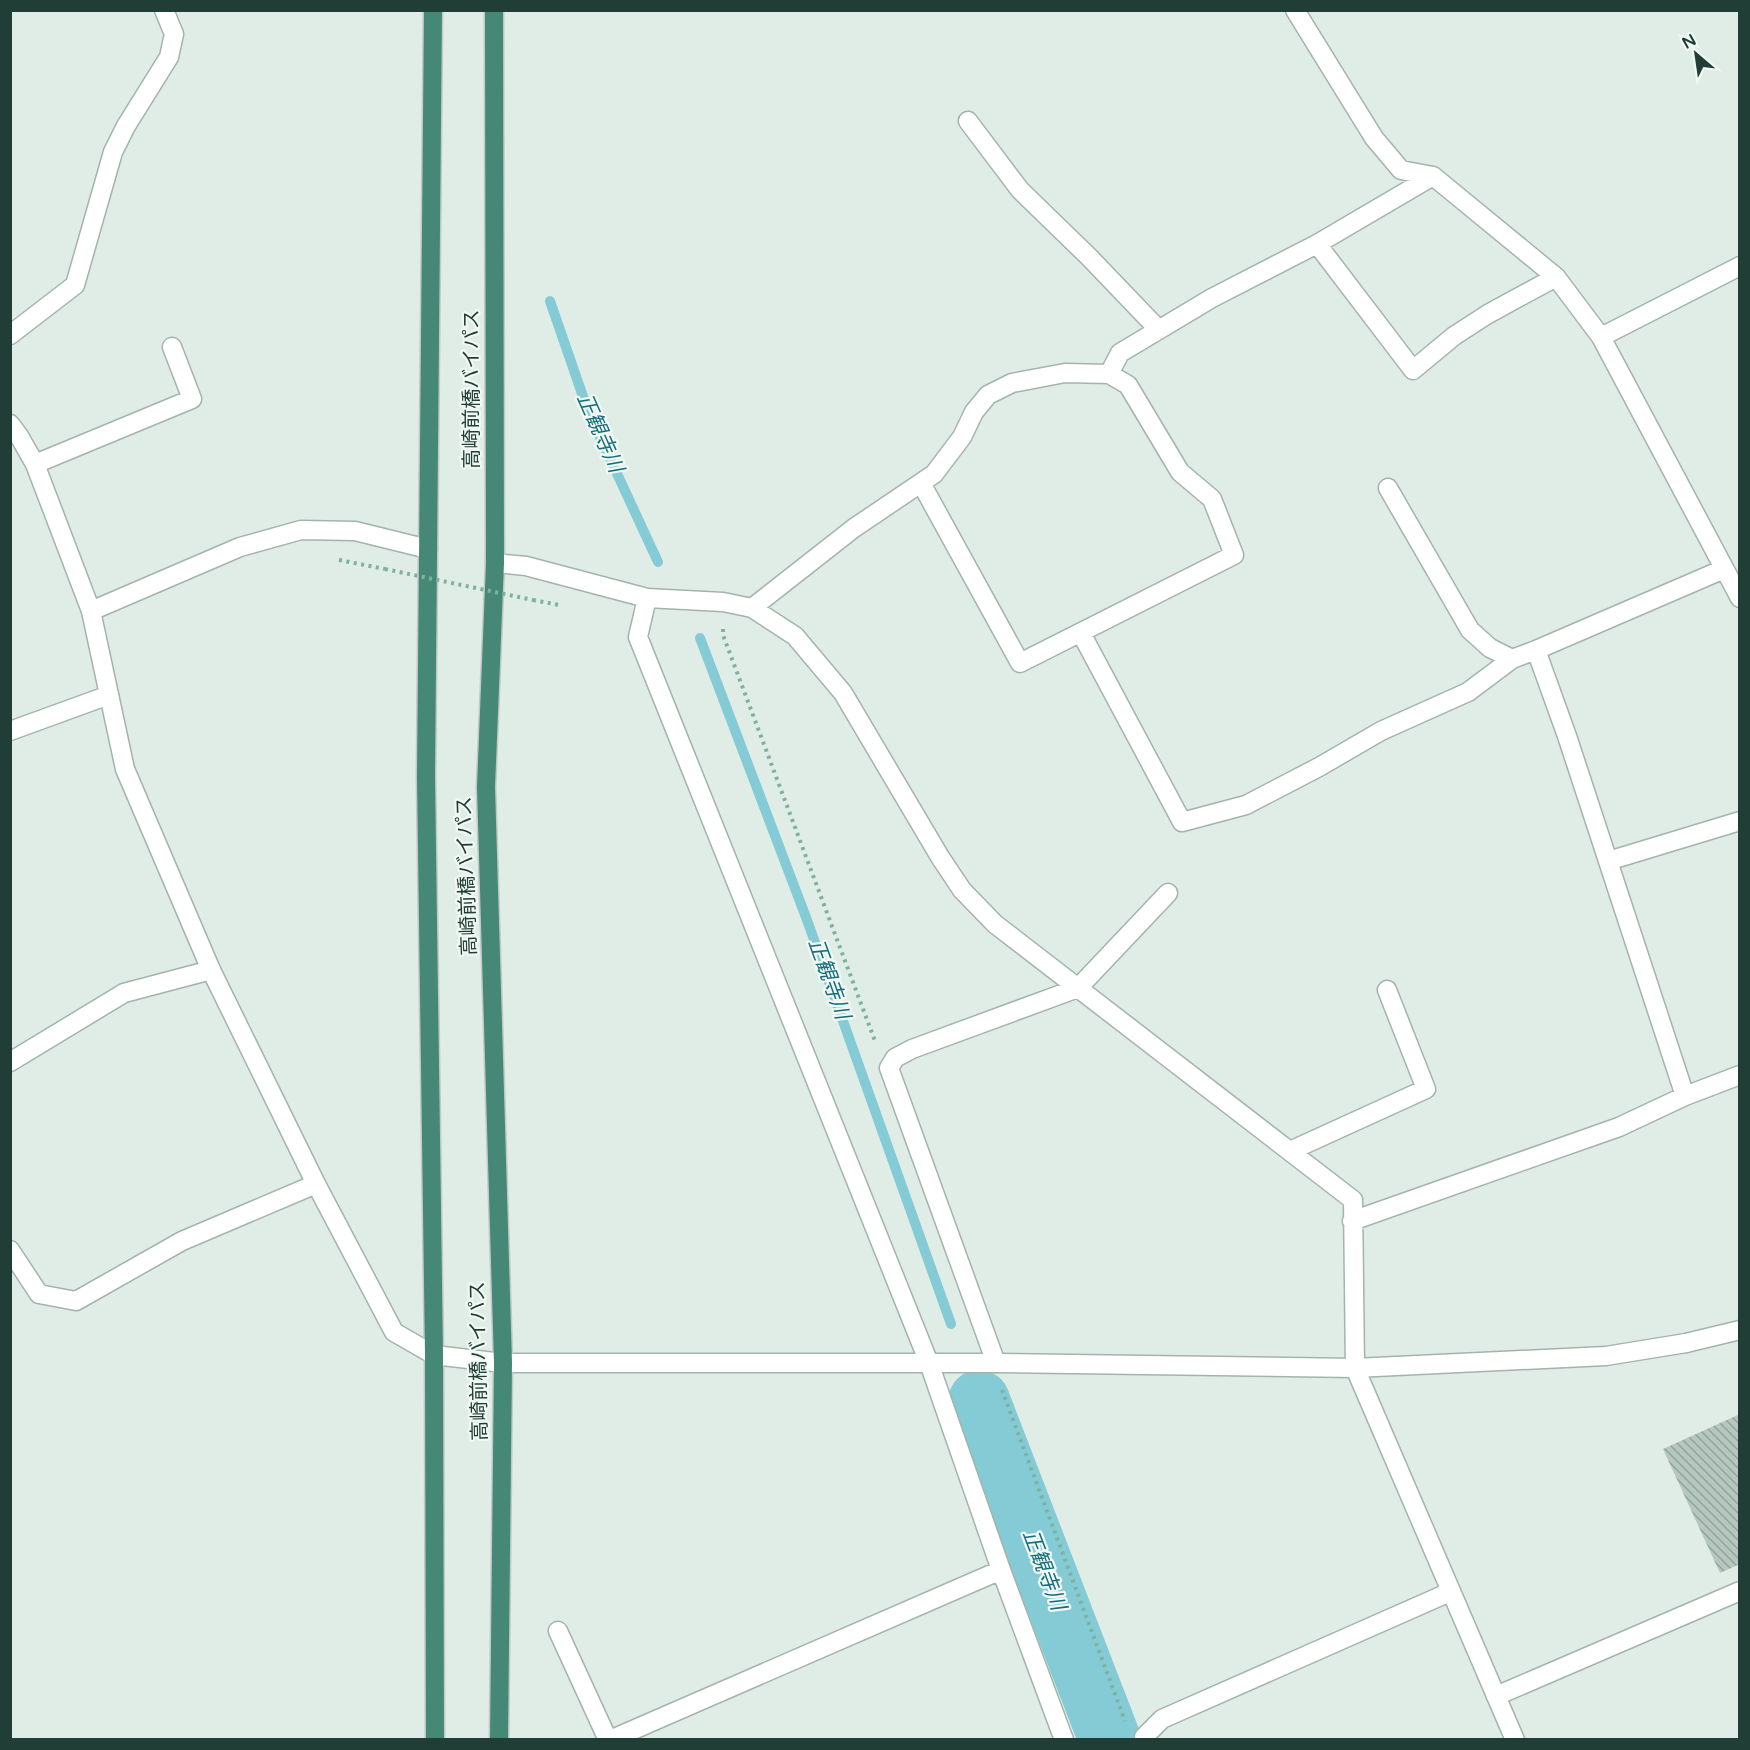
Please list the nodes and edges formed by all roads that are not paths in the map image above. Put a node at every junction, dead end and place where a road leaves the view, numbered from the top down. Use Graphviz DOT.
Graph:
graph roads {
  1 [pos="164,10"];
  2 [pos="433,10"];
  3 [pos="494,10"];
  4 [pos="1295,10"];
  5 [pos="968,121"];
  6 [pos="1433,176"];
  7 [pos="1317,244"];
  8 [pos="1740,266"];
  9 [pos="1556,277"];
  10 [pos="1159,330"];
  11 [pos="10,335"];
  12 [pos="1601,337"];
  13 [pos="171,347"];
  14 [pos="1109,374"];
  15 [pos="10,424"];
  16 [pos="35,464"];
  17 [pos="921,483"];
  18 [pos="1389,488"];
  19 [pos="428,549"];
  20 [pos="495,562"];
  21 [pos="1724,569"];
  22 [pos="647,598"];
  23 [pos="1740,598"];
  24 [pos="752,608"];
  25 [pos="91,611"];
  26 [pos="1082,633"];
  27 [pos="1536,650"];
  28 [pos="1512,659"];
  29 [pos="109,695"];
  30 [pos="10,731"];
  31 [pos="1740,821"];
  32 [pos="1608,861"];
  33 [pos="1168,893"];
  34 [pos="211,970"];
  35 [pos="1078,988"];
  36 [pos="1387,990"];
  37 [pos="10,1062"];
  38 [pos="1740,1075"];
  39 [pos="1685,1096"];
  40 [pos="1290,1151"];
  41 [pos="316,1184"];
  42 [pos="1352,1221"];
  43 [pos="12,1256"];
  44 [pos="1740,1330"];
  45 [pos="434,1354"];
  46 [pos="929,1362"];
  47 [pos="503,1363"];
  48 [pos="996,1363"];
  49 [pos="1355,1368"];
  50 [pos="1000,1570"];
  51 [pos="1740,1591"];
  52 [pos="1450,1592"];
  53 [pos="558,1631"];
  54 [pos="1496,1696"];
  55 [pos="1143,1738"];
  56 [pos="435,1740"];
  57 [pos="499,1740"];
  58 [pos="609,1740"];
  59 [pos="1064,1740"];
  60 [pos="1515,1740"];
  1 -- 11 [label="street"];
  2 -- 19 [label="highway, 高崎前橋バイパス"];
  3 -- 20 [label="highway, 高崎前橋バイパス"];
  4 -- 6 [label="street"];
  5 -- 10 [label="street"];
  6 -- 7 [label="street"];
  6 -- 9 [label="street"];
  7 -- 9 [label="street"];
  7 -- 10 [label="street"];
  8 -- 12 [label="street"];
  9 -- 12 [label="street"];
  10 -- 14 [label="street"];
  12 -- 21 [label="street"];
  13 -- 16 [label="street"];
  14 -- 17 [label="street"];
  14 -- 26 [label="street"];
  15 -- 16 [label="street"];
  16 -- 25 [label="street"];
  17 -- 24 [label="street"];
  17 -- 26 [label="street"];
  18 -- 28 [label="street"];
  19 -- 25 [label="street"];
  19 -- 45 [label="highway, 高崎前橋バイパス"];
  20 -- 22 [label="street"];
  20 -- 47 [label="highway, 高崎前橋バイパス"];
  21 -- 23 [label="street"];
  21 -- 27 [label="street"];
  22 -- 24 [label="street"];
  22 -- 46 [label="street"];
  24 -- 35 [label="street"];
  25 -- 29 [label="street"];
  26 -- 28 [label="street"];
  27 -- 28 [label="street"];
  27 -- 32 [label="street"];
  29 -- 30 [label="street"];
  29 -- 34 [label="street"];
  31 -- 32 [label="street"];
  32 -- 39 [label="street"];
  33 -- 35 [label="street"];
  34 -- 37 [label="street"];
  34 -- 41 [label="street"];
  35 -- 40 [label="street"];
  35 -- 48 [label="street"];
  36 -- 40 [label="street"];
  38 -- 39 [label="street"];
  39 -- 42 [label="street"];
  40 -- 42 [label="street"];
  41 -- 43 [label="street"];
  41 -- 45 [label="street"];
  42 -- 49 [label="street"];
  44 -- 49 [label="street"];
  45 -- 47 [label="street"];
  45 -- 56 [label="highway, 高崎前橋バイパス"];
  46 -- 47 [label="street"];
  46 -- 48 [label="street"];
  46 -- 50 [label="street"];
  47 -- 57 [label="highway, 高崎前橋バイパス"];
  48 -- 49 [label="street"];
  49 -- 52 [label="street"];
  50 -- 58 [label="street"];
  50 -- 59 [label="street"];
  51 -- 54 [label="street"];
  52 -- 54 [label="street"];
  52 -- 55 [label="street"];
  53 -- 58 [label="street"];
  54 -- 60 [label="street"];
}
